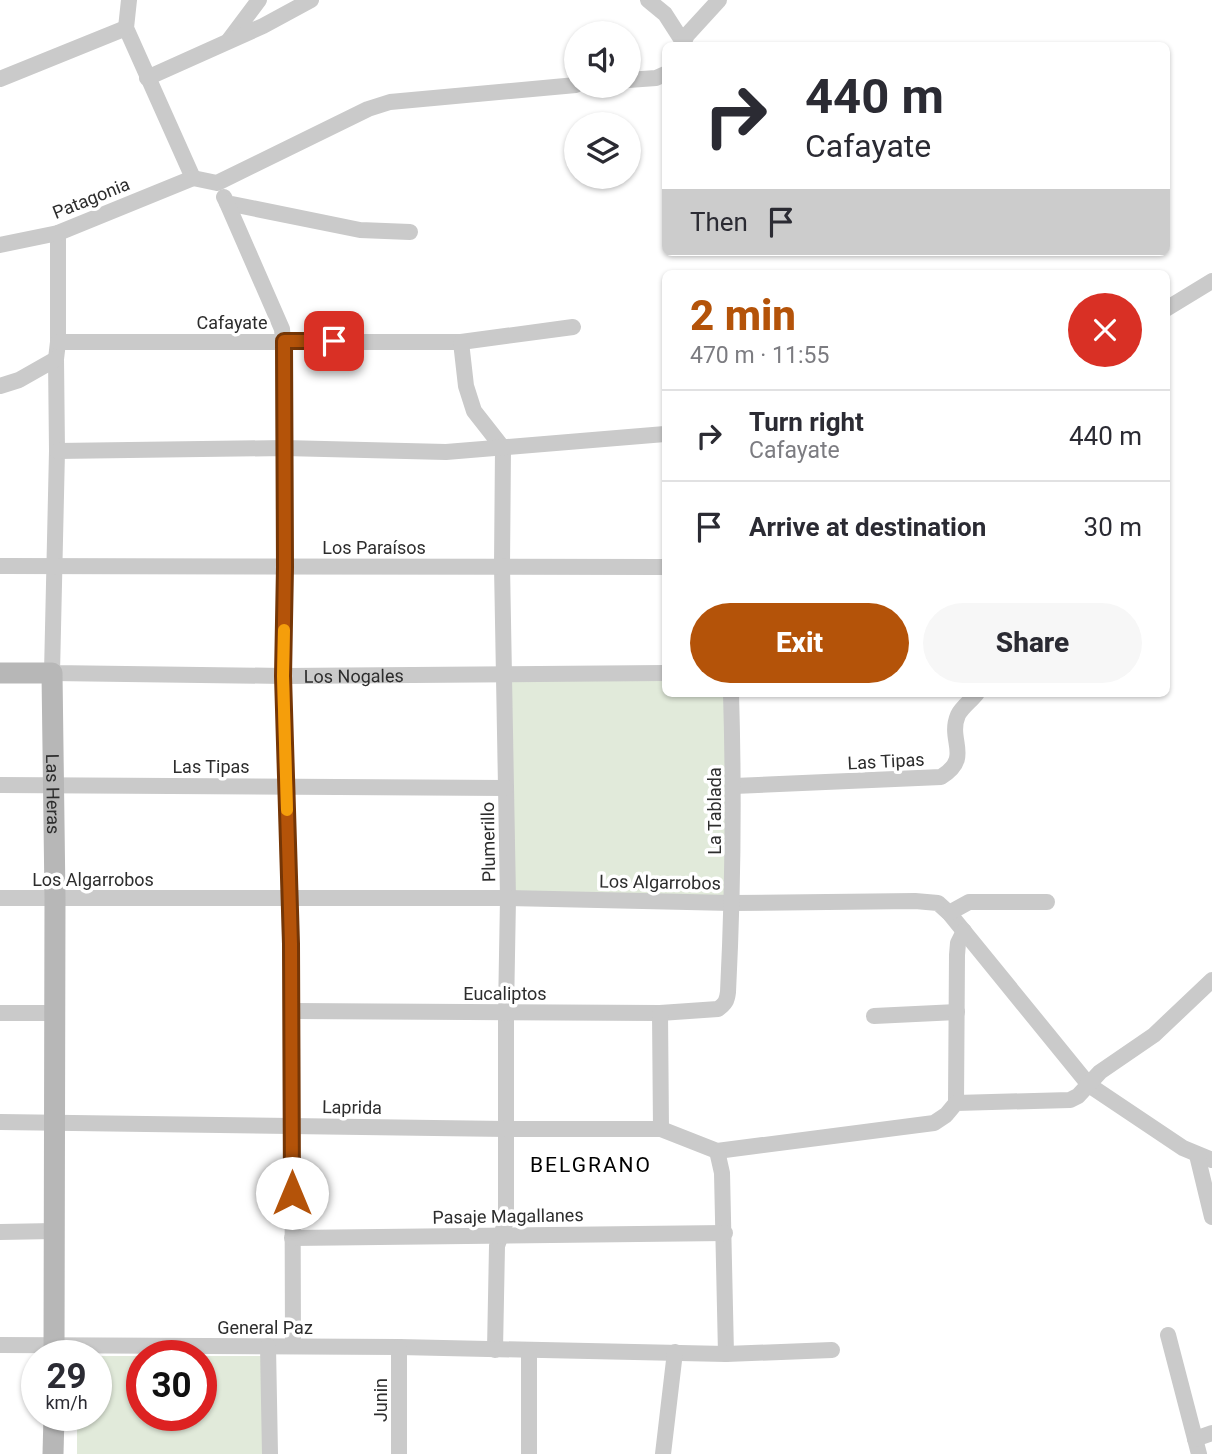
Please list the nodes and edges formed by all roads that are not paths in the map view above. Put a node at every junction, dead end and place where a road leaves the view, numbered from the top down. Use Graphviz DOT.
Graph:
graph roads {
  1 [pos="129,0"];
  2 [pos="259,0"];
  3 [pos="311,0"];
  4 [pos="648,0"];
  5 [pos="719,0"];
  6 [pos="126,28"];
  7 [pos="228,42"];
  8 [pos="681,42"];
  9 [pos="684,42"];
  10 [pos="662,75"];
  11 [pos="147,78"];
  12 [pos="0,79"];
  13 [pos="641,79"];
  14 [pos="564,86"];
  15 [pos="193,178"];
  16 [pos="217,183"];
  17 [pos="227,203"];
  18 [pos="410,232"];
  19 [pos="58,233"];
  20 [pos="0,245"];
  21 [pos="1212,281"];
  22 [pos="1170,307"];
  23 [pos="573,327"];
  24 [pos="284,341"];
  25 [pos="58,342"];
  26 [pos="461,342"];
  27 [pos="55,359"];
  28 [pos="0,386"];
  29 [pos="662,433"];
  30 [pos="285,448"];
  31 [pos="503,448"];
  32 [pos="57,451"];
  33 [pos="0,566"];
  34 [pos="54,566"];
  35 [pos="502,566"];
  36 [pos="662,566"];
  37 [pos="285,567"];
  38 [pos="0,673"];
  39 [pos="52,673"];
  40 [pos="662,673"];
  41 [pos="503,674"];
  42 [pos="283,676"];
  43 [pos="731,697"];
  44 [pos="974,697"];
  45 [pos="54,784"];
  46 [pos="0,785"];
  47 [pos="286,785"];
  48 [pos="734,786"];
  49 [pos="506,788"];
  50 [pos="0,898"];
  51 [pos="55,898"];
  52 [pos="508,898"];
  53 [pos="290,899"];
  54 [pos="1047,902"];
  55 [pos="732,903"];
  56 [pos="949,913"];
  57 [pos="964,931"];
  58 [pos="1212,980"];
  59 [pos="718,1009"];
  60 [pos="292,1011"];
  61 [pos="506,1012"];
  62 [pos="957,1012"];
  63 [pos="0,1013"];
  64 [pos="55,1013"];
  65 [pos="660,1013"];
  66 [pos="874,1016"];
  67 [pos="1089,1085"];
  68 [pos="956,1103"];
  69 [pos="0,1122"];
  70 [pos="55,1122"];
  71 [pos="292,1125"];
  72 [pos="506,1129"];
  73 [pos="661,1129"];
  74 [pos="717,1151"];
  75 [pos="1205,1157"];
  76 [pos="1212,1217"];
  77 [pos="54,1231"];
  78 [pos="0,1232"];
  79 [pos="725,1233"];
  80 [pos="501,1235"];
  81 [pos="292,1237"];
  82 [pos="1168,1335"];
  83 [pos="54,1340"];
  84 [pos="0,1345"];
  85 [pos="268,1346"];
  86 [pos="293,1346"];
  87 [pos="21,1347"];
  88 [pos="399,1347"];
  89 [pos="112,1349"];
  90 [pos="495,1350"];
  91 [pos="529,1350"];
  92 [pos="832,1350"];
  93 [pos="675,1352"];
  94 [pos="726,1354"];
  95 [pos="54,1431"];
  96 [pos="1212,1433"];
  97 [pos="1197,1446"];
  98 [pos="53,1454"];
  99 [pos="270,1454"];
  100 [pos="399,1454"];
  101 [pos="529,1454"];
  102 [pos="663,1454"];
  1 -- 6 [label="street"];
  2 -- 7 [label="street"];
  3 -- 7 [label="street"];
  4 -- 8 [label="street"];
  5 -- 9 [label="street"];
  6 -- 11 [label="street"];
  6 -- 12 [label="street"];
  7 -- 11 [label="street"];
  10 -- 13 [label="street"];
  11 -- 15 [label="street"];
  14 -- 16 [label="street"];
  15 -- 16 [label="street"];
  15 -- 19 [label="street, Patagonia"];
  16 -- 17 [label="street"];
  17 -- 18 [label="street"];
  17 -- 24 [label="street"];
  19 -- 20 [label="street, Patagonia"];
  19 -- 25 [label="street, Las Heras"];
  21 -- 22 [label="street"];
  23 -- 26 [label="street, Cafayate"];
  24 -- 25 [label="street, Cafayate"];
  24 -- 26 [label="street, Cafayate"];
  24 -- 30 [label="street"];
  25 -- 27 [label="street, Las Heras"];
  26 -- 31 [label="street"];
  27 -- 28 [label="street"];
  27 -- 32 [label="street, Las Heras"];
  29 -- 31 [label="street"];
  30 -- 31 [label="street"];
  30 -- 32 [label="street"];
  30 -- 37 [label="street"];
  31 -- 35 [label="street, Plumerillo"];
  32 -- 34 [label="street, Las Heras"];
  33 -- 34 [label="street, Los Paraísos"];
  34 -- 37 [label="street, Los Paraísos"];
  34 -- 39 [label="street, Las Heras"];
  35 -- 36 [label="street, Los Paraísos"];
  35 -- 37 [label="street, Los Paraísos"];
  35 -- 41 [label="street, Plumerillo"];
  37 -- 42 [label="street"];
  38 -- 39 [label="street, Los Nogales"];
  39 -- 42 [label="street, Los Nogales"];
  39 -- 45 [label="street, Las Heras"];
  40 -- 41 [label="street, Los Nogales"];
  41 -- 42 [label="street, Los Nogales"];
  41 -- 49 [label="street, Plumerillo"];
  42 -- 47 [label="street"];
  43 -- 48 [label="street, La Tablada"];
  44 -- 48 [label="street, Las Tipas"];
  45 -- 46 [label="street, Las Tipas"];
  45 -- 47 [label="street, Las Tipas"];
  45 -- 51 [label="street, Las Heras"];
  47 -- 49 [label="street, Las Tipas"];
  47 -- 53 [label="street"];
  48 -- 55 [label="street, La Tablada"];
  49 -- 52 [label="street, Plumerillo"];
  50 -- 51 [label="street, Los Algarrobos"];
  51 -- 53 [label="street, Los Algarrobos"];
  51 -- 64 [label="street, Las Heras"];
  52 -- 53 [label="street, Los Algarrobos"];
  52 -- 55 [label="street, Los Algarrobos"];
  52 -- 61 [label="street, Plumerillo"];
  53 -- 60 [label="street"];
  54 -- 56 [label="street"];
  55 -- 56 [label="street, Los Algarrobos"];
  55 -- 59 [label="street, La Tablada"];
  56 -- 57 [label="street, Los Algarrobos"];
  57 -- 62 [label="street"];
  57 -- 67 [label="street, Los Algarrobos"];
  58 -- 67 [label="street"];
  59 -- 65 [label="street, Eucaliptos"];
  60 -- 61 [label="street, Eucaliptos"];
  60 -- 71 [label="street"];
  61 -- 65 [label="street, Eucaliptos"];
  61 -- 72 [label="street, Plumerillo"];
  62 -- 66 [label="street"];
  62 -- 68 [label="street"];
  63 -- 64 [label="street"];
  64 -- 70 [label="street, Las Heras"];
  65 -- 73 [label="street"];
  67 -- 68 [label="street"];
  67 -- 75 [label="street, Los Algarrobos"];
  68 -- 74 [label="street"];
  69 -- 70 [label="street, Laprida"];
  70 -- 71 [label="street, Laprida"];
  70 -- 77 [label="street, Las Heras"];
  71 -- 72 [label="street, Laprida"];
  71 -- 81 [label="street"];
  72 -- 73 [label="street, Laprida"];
  72 -- 80 [label="street, Plumerillo"];
  73 -- 74 [label="street"];
  74 -- 79 [label="street"];
  75 -- 76 [label="street"];
  77 -- 78 [label="street"];
  77 -- 83 [label="street, Las Heras"];
  79 -- 80 [label="street, Pasaje Magallanes"];
  79 -- 94 [label="street"];
  80 -- 81 [label="street, Pasaje Magallanes"];
  80 -- 90 [label="street, Plumerillo"];
  81 -- 86 [label="street"];
  82 -- 97 [label="street"];
  84 -- 87 [label="street, General Paz"];
  85 -- 86 [label="street, General Paz"];
  85 -- 89 [label="street, General Paz"];
  85 -- 99 [label="street"];
  86 -- 88 [label="street, General Paz"];
  88 -- 90 [label="street, General Paz"];
  88 -- 100 [label="street, Junin"];
  90 -- 91 [label="street, General Paz"];
  91 -- 93 [label="street, General Paz"];
  91 -- 101 [label="street"];
  92 -- 94 [label="street, General Paz"];
  93 -- 94 [label="street, General Paz"];
  93 -- 102 [label="street"];
  95 -- 98 [label="street"];
  96 -- 97 [label="street"];
}
